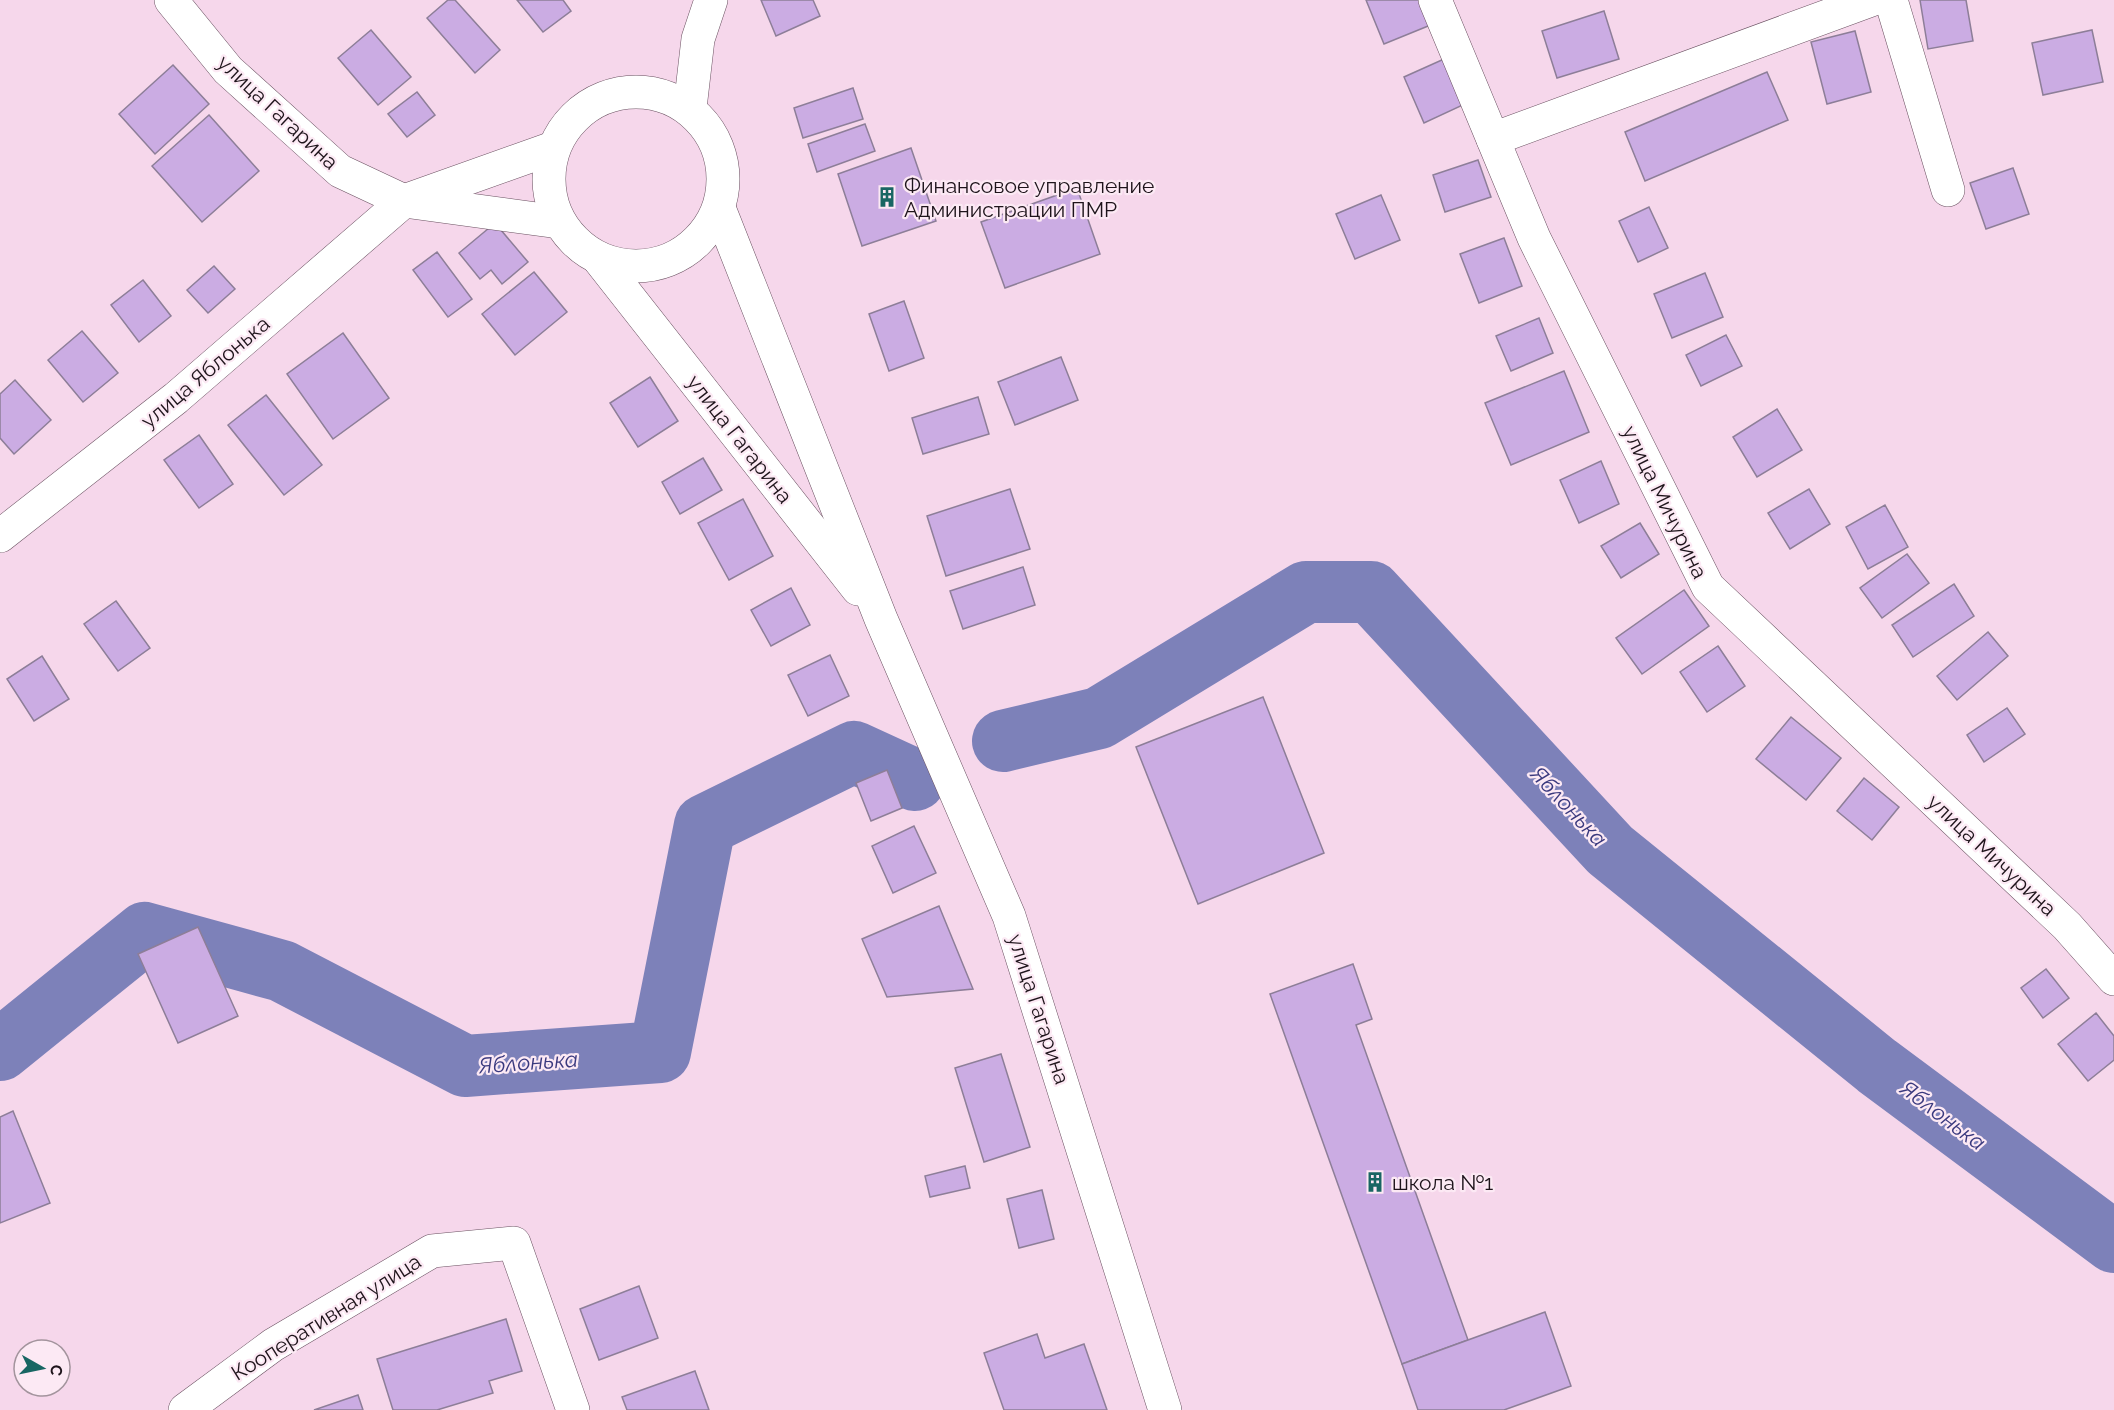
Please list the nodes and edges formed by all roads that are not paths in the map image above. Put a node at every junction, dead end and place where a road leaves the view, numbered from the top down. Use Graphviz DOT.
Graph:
graph roads {
  1 [pos="171,0"];
  2 [pos="711,0"];
  3 [pos="1435,0"];
  4 [pos="1871,0"];
  5 [pos="1891,0"];
  6 [pos="690,108"];
  7 [pos="1493,139"];
  8 [pos="553,148"];
  9 [pos="1948,190"];
  10 [pos="404,201"];
  11 [pos="719,208"];
  12 [pos="559,222"];
  13 [pos="598,258"];
  14 [pos="0,536"];
  15 [pos="881,619"];
  16 [pos="2114,979"];
  17 [pos="185,1410"];
  18 [pos="573,1410"];
  19 [pos="1165,1410"];
  1 -- 10 [label="street, улица Гагарина"];
  2 -- 6 [label="street"];
  3 -- 7 [label="street, улица Мичурина"];
  4 -- 7 [label="street"];
  5 -- 9 [label="street"];
  6 -- 8 [label="street, улица Гагарина"];
  6 -- 11 [label="street, улица Гагарина"];
  7 -- 16 [label="street, улица Мичурина"];
  8 -- 10 [label="street"];
  8 -- 12 [label="street, улица Гагарина"];
  10 -- 12 [label="street, улица Гагарина"];
  10 -- 14 [label="street, улица Яблонька"];
  11 -- 13 [label="street, улица Гагарина"];
  11 -- 15 [label="street, улица Гагарина"];
  12 -- 13 [label="street, улица Гагарина"];
  13 -- 15 [label="street, улица Гагарина"];
  15 -- 19 [label="street, улица Гагарина"];
  17 -- 18 [label="street, Кооперативная улица"];
}
